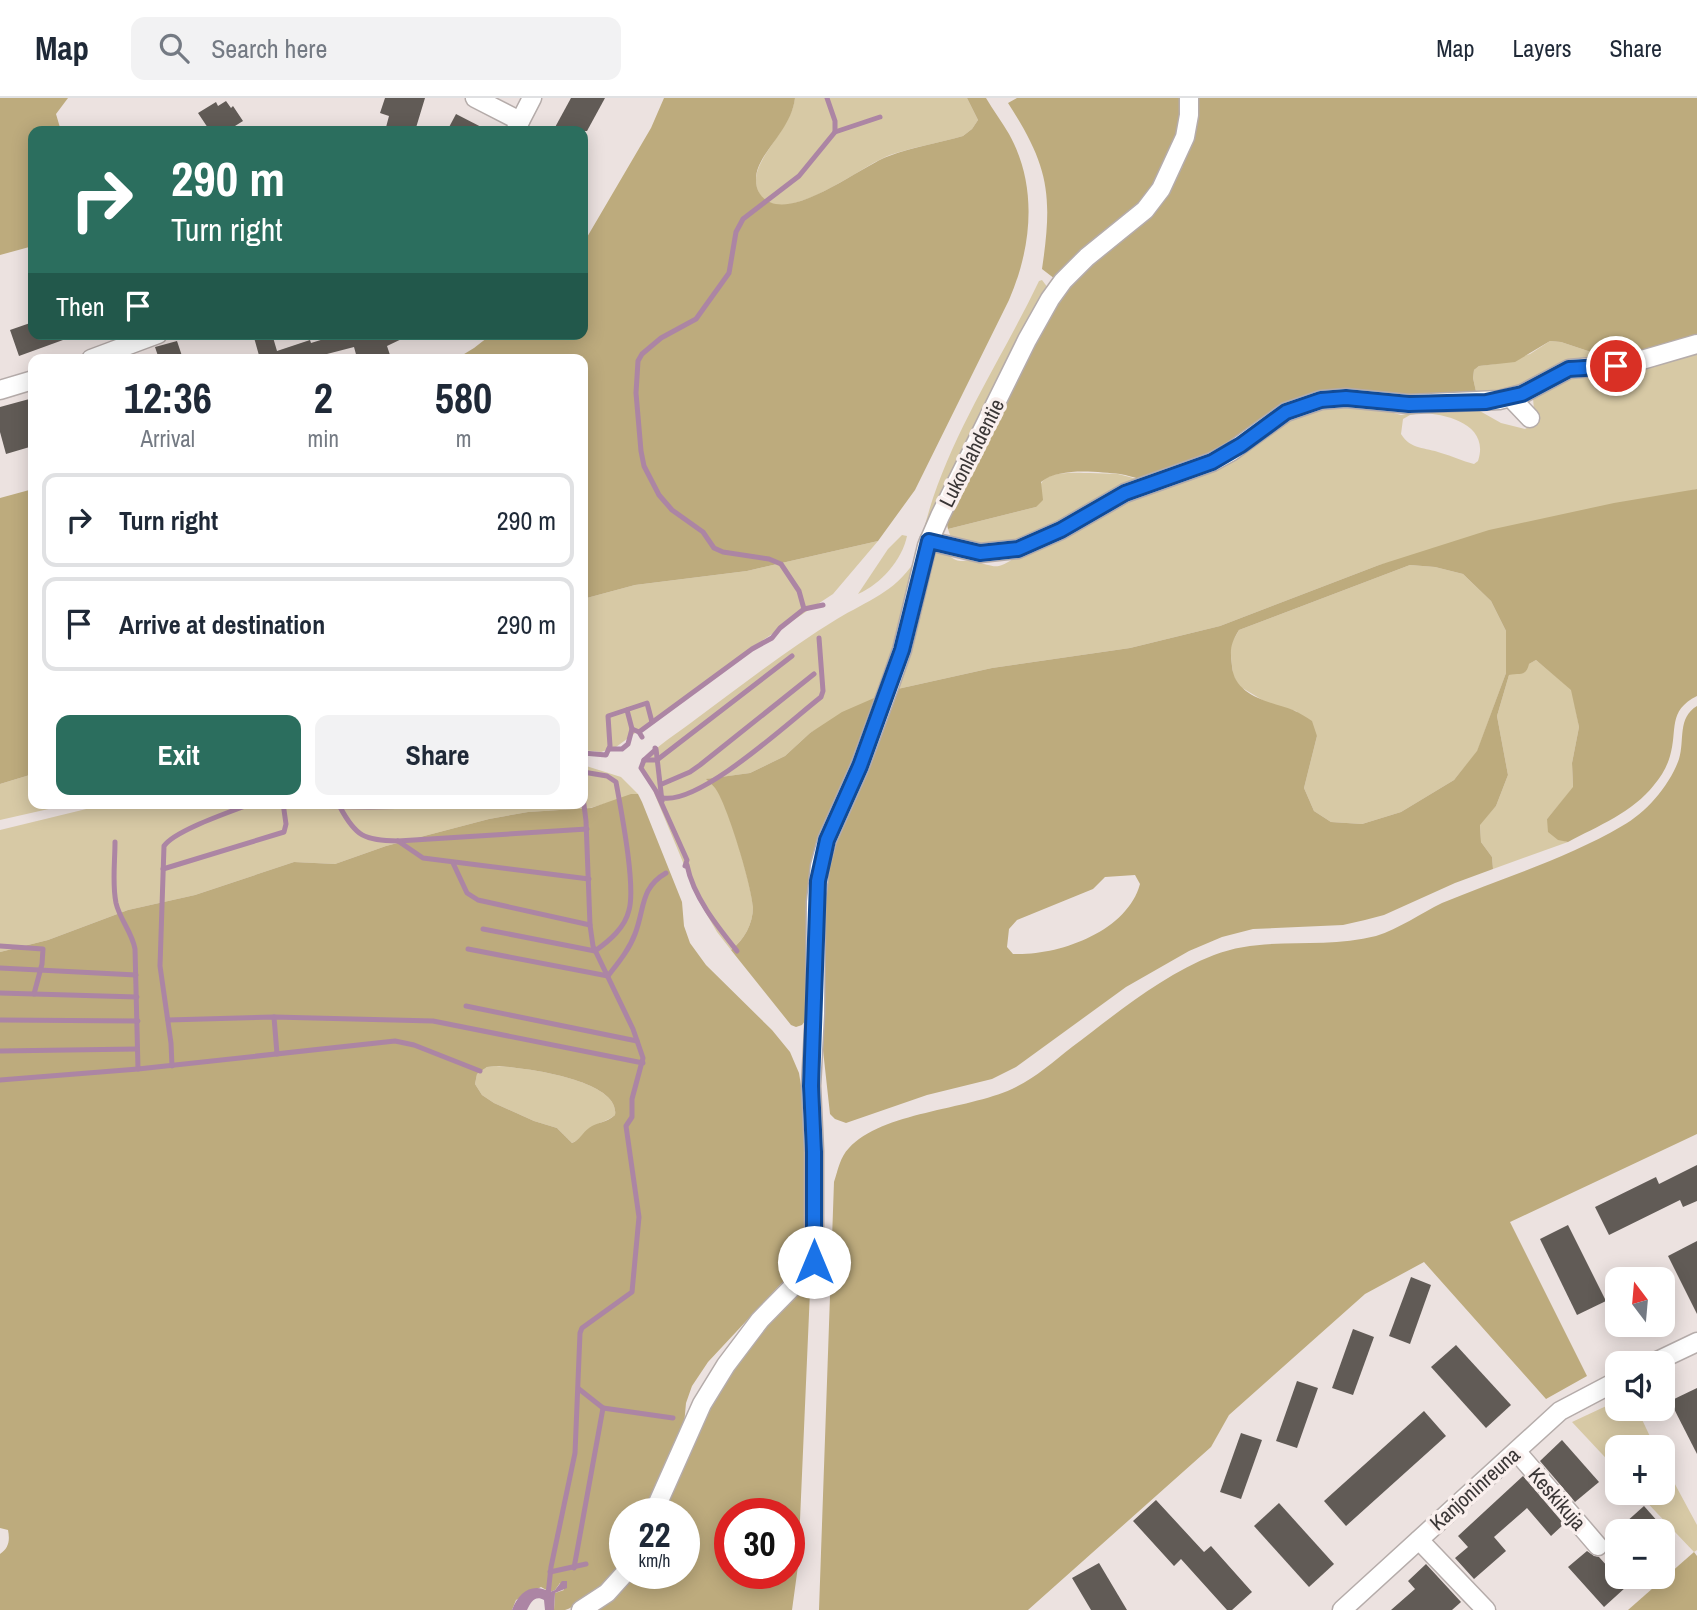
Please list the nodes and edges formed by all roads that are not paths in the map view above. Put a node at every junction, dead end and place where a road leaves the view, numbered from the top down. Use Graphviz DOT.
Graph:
graph roads {
  1 [pos="475,98"];
  2 [pos="532,98"];
  3 [pos="1189,98"];
  4 [pos="517,126"];
  5 [pos="142,340"];
  6 [pos="1697,344"];
  7 [pos="105,354"];
  8 [pos="28,382"];
  9 [pos="0,390"];
  10 [pos="1511,398"];
  11 [pos="1530,418"];
  12 [pos="929,541"];
  13 [pos="1695,1348"];
  14 [pos="1675,1355"];
  15 [pos="1605,1387"];
  16 [pos="1517,1452"];
  17 [pos="660,1498"];
  18 [pos="1419,1540"];
  19 [pos="1598,1546"];
  20 [pos="611,1589"];
  21 [pos="581,1610"];
  22 [pos="1342,1610"];
  23 [pos="1486,1610"];
  1 -- 4 [label="street"];
  2 -- 4 [label="street"];
  3 -- 12 [label="street, Lukonlahdentie"];
  5 -- 7 [label="street"];
  6 -- 10 [label="street"];
  8 -- 9 [label="street"];
  10 -- 11 [label="street"];
  10 -- 12 [label="street"];
  12 -- 17 [label="street, Lukonlahdentie"];
  13 -- 14 [label="street"];
  15 -- 16 [label="street, Kanjoninreuna"];
  16 -- 18 [label="street, Kanjoninreuna"];
  16 -- 19 [label="street, Keskikuja"];
  18 -- 22 [label="street, Kanjoninreuna"];
  18 -- 23 [label="street"];
  20 -- 21 [label="street"];
}
